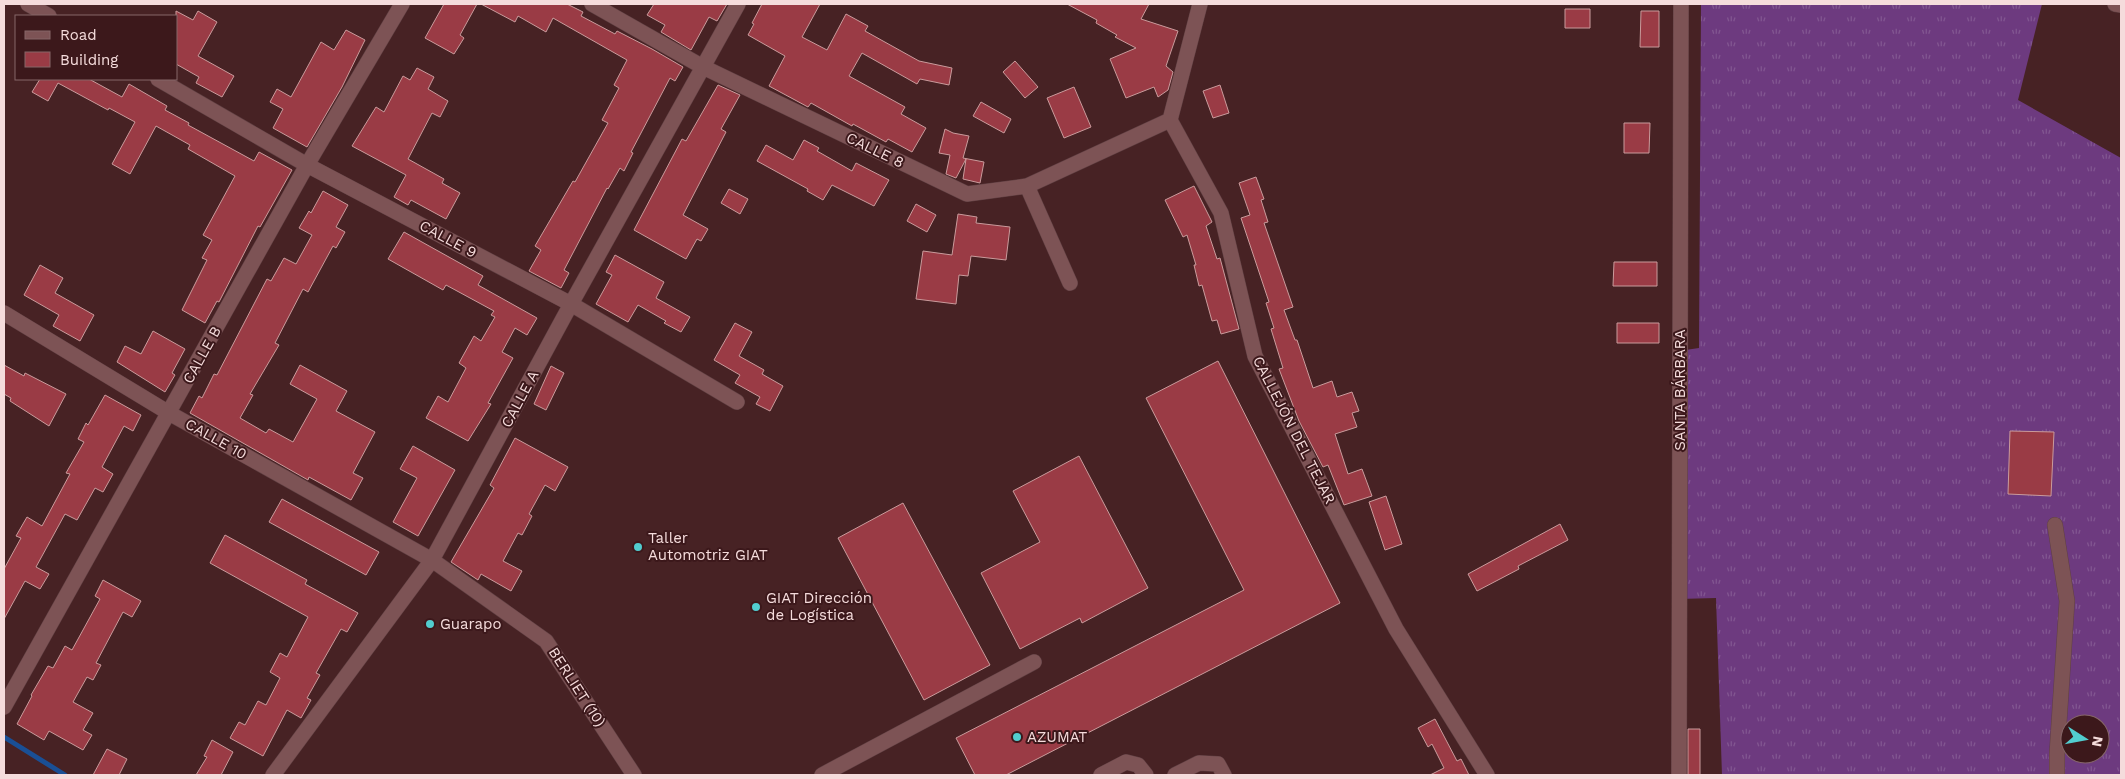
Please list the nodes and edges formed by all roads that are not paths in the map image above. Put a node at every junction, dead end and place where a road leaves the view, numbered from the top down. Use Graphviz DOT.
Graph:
graph roads {
  1 [pos="28,4"];
  2 [pos="402,4"];
  3 [pos="592,4"];
  4 [pos="738,4"];
  5 [pos="1681,4"];
  6 [pos="2115,4"];
  7 [pos="2121,5"];
  8 [pos="1196,6"];
  9 [pos="48,15"];
  10 [pos="703,67"];
  11 [pos="160,80"];
  12 [pos="1170,120"];
  13 [pos="307,165"];
  14 [pos="1027,186"];
  15 [pos="1070,283"];
  16 [pos="571,304"];
  17 [pos="4,313"];
  18 [pos="737,402"];
  19 [pos="170,413"];
  20 [pos="2055,525"];
  21 [pos="432,560"];
  22 [pos="1034,662"];
  23 [pos="4,707"];
  24 [pos="273,775"];
  25 [pos="634,775"];
  26 [pos="822,775"];
  27 [pos="1101,775"];
  28 [pos="1146,775"];
  29 [pos="1175,775"];
  30 [pos="1224,775"];
  31 [pos="1487,775"];
  32 [pos="1679,775"];
  33 [pos="2058,775"];
  1 -- 9 [label="street"];
  2 -- 13 [label="street, CALLE B"];
  3 -- 10 [label="street, CALLE 8"];
  4 -- 10 [label="street, CALLE A"];
  5 -- 32 [label="street, SANTA BÁRBARA"];
  6 -- 7 [label="street"];
  8 -- 12 [label="street"];
  10 -- 14 [label="street, CALLE 8"];
  10 -- 16 [label="street, CALLE A"];
  11 -- 13 [label="street, CALLE 9"];
  12 -- 14 [label="street, CALLE 8"];
  12 -- 31 [label="street, CALLEJÓN DEL TEJAR"];
  13 -- 16 [label="street, CALLE 9"];
  13 -- 19 [label="street, CALLE B"];
  14 -- 15 [label="street"];
  16 -- 18 [label="street, CALLE 9"];
  16 -- 21 [label="street, CALLE A"];
  17 -- 19 [label="street, CALLE 10"];
  19 -- 21 [label="street, CALLE 10"];
  19 -- 23 [label="street, CALLE B"];
  20 -- 33 [label="street"];
  21 -- 24 [label="street, CALLE A"];
  21 -- 25 [label="street, BERLIET (10)"];
  22 -- 26 [label="street"];
  27 -- 28 [label="street"];
  29 -- 30 [label="street"];
}
